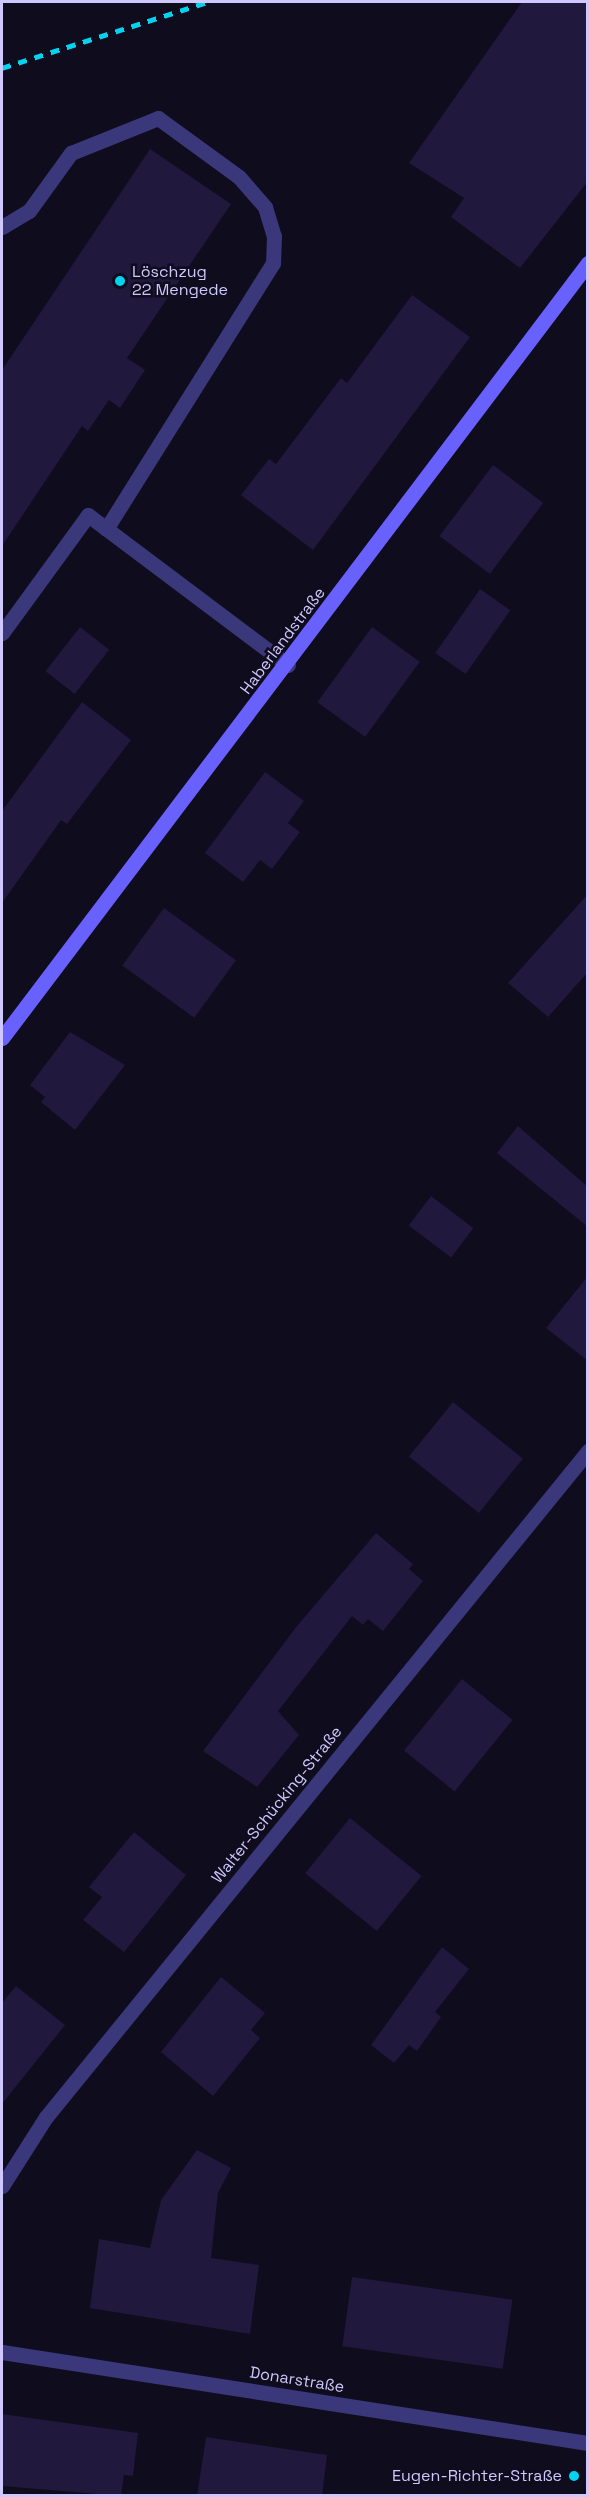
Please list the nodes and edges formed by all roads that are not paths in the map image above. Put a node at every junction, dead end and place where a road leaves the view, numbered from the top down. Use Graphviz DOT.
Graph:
graph roads {
  1 [pos="2,227"];
  2 [pos="588,263"];
  3 [pos="105,529"];
  4 [pos="2,633"];
  5 [pos="288,665"];
  6 [pos="2,1038"];
  7 [pos="588,1451"];
  8 [pos="2,2186"];
  9 [pos="2,2352"];
  10 [pos="588,2443"];
  1 -- 3 [label="street"];
  2 -- 5 [label="street, Haberlandstraße"];
  3 -- 4 [label="street"];
  3 -- 5 [label="street"];
  5 -- 6 [label="street, Haberlandstraße"];
  7 -- 8 [label="street, Walter-Schücking-Straße"];
  9 -- 10 [label="street, Donarstraße"];
}
